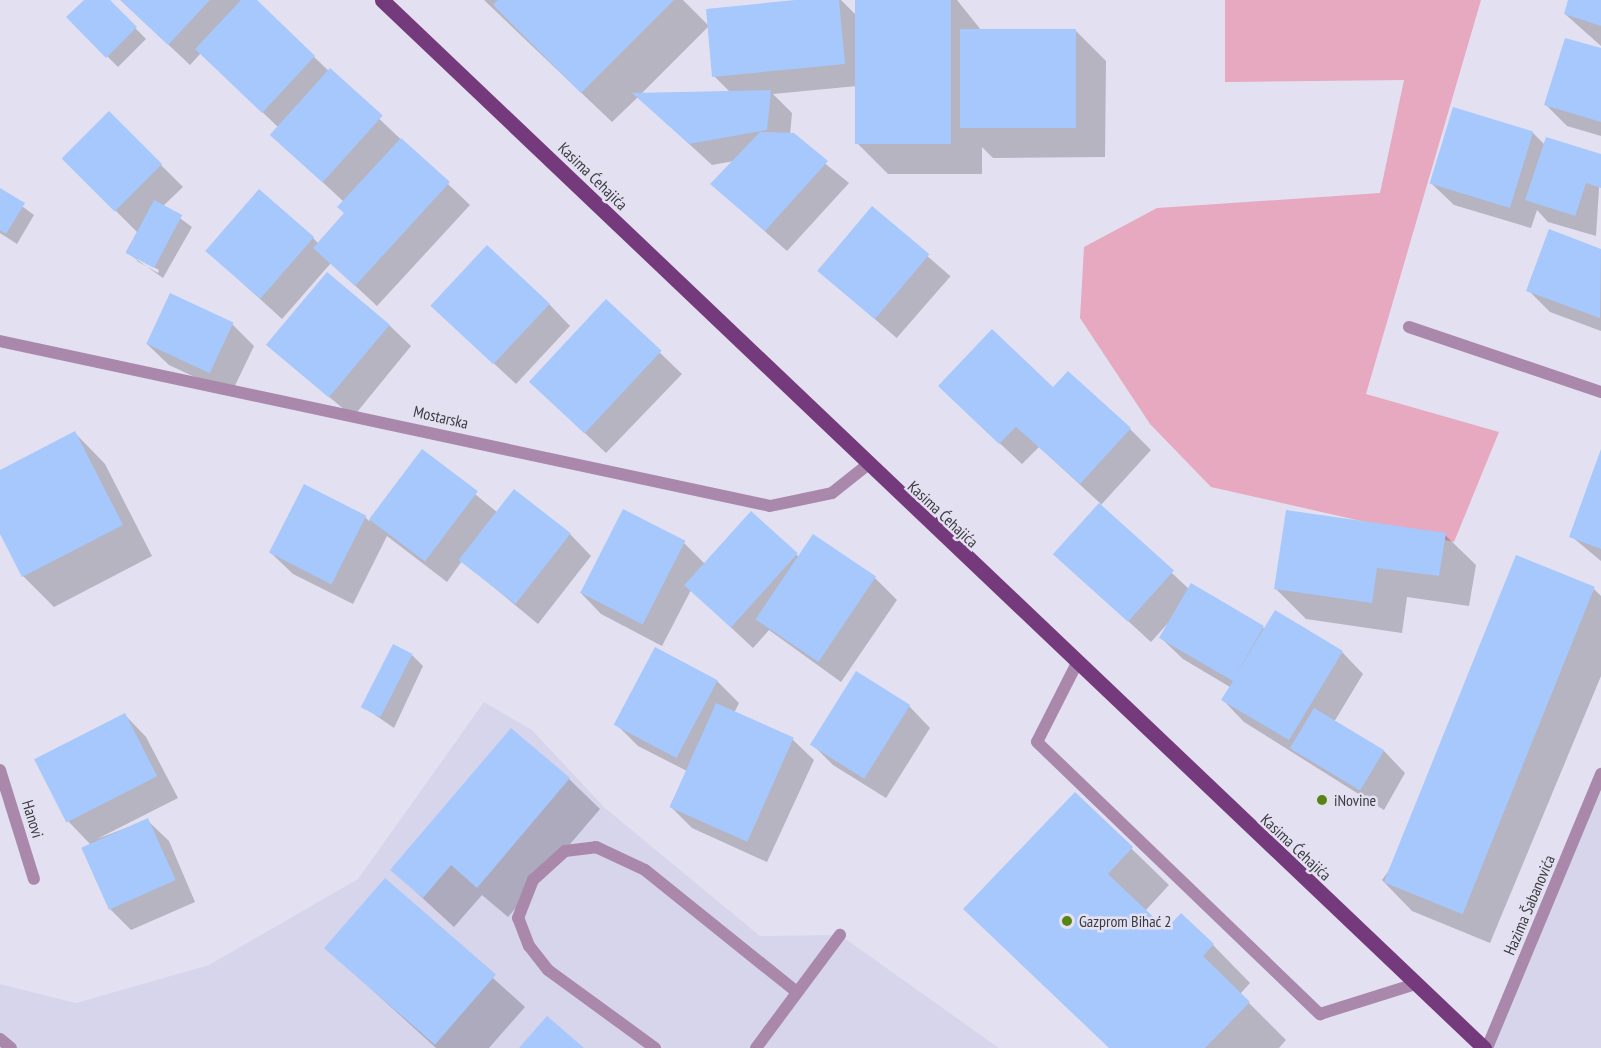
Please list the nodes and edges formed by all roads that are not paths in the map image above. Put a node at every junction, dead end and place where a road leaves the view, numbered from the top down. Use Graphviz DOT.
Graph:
graph roads {
  1 [pos="382,0"];
  2 [pos="1408,327"];
  3 [pos="0,341"];
  4 [pos="1601,392"];
  5 [pos="866,466"];
  6 [pos="1076,665"];
  7 [pos="0,770"];
  8 [pos="1601,774"];
  9 [pos="34,879"];
  10 [pos="840,935"];
  11 [pos="1415,984"];
  12 [pos="797,992"];
  13 [pos="0,1038"];
  14 [pos="11,1048"];
  15 [pos="655,1048"];
  16 [pos="756,1048"];
  17 [pos="1486,1048"];
  1 -- 5 [label="main road, Kasima Ćehajića"];
  2 -- 4 [label="street"];
  3 -- 5 [label="street, Mostarska"];
  5 -- 6 [label="main road, Kasima Ćehajića"];
  6 -- 11 [label="main road, Kasima Ćehajića"];
  6 -- 11 [label="street"];
  7 -- 9 [label="street, Hanovi"];
  8 -- 17 [label="street, Hazima Šabanovića"];
  10 -- 12 [label="street"];
  11 -- 17 [label="main road, Kasima Ćehajića"];
  12 -- 15 [label="street"];
  12 -- 16 [label="street"];
  13 -- 14 [label="street"];
}
